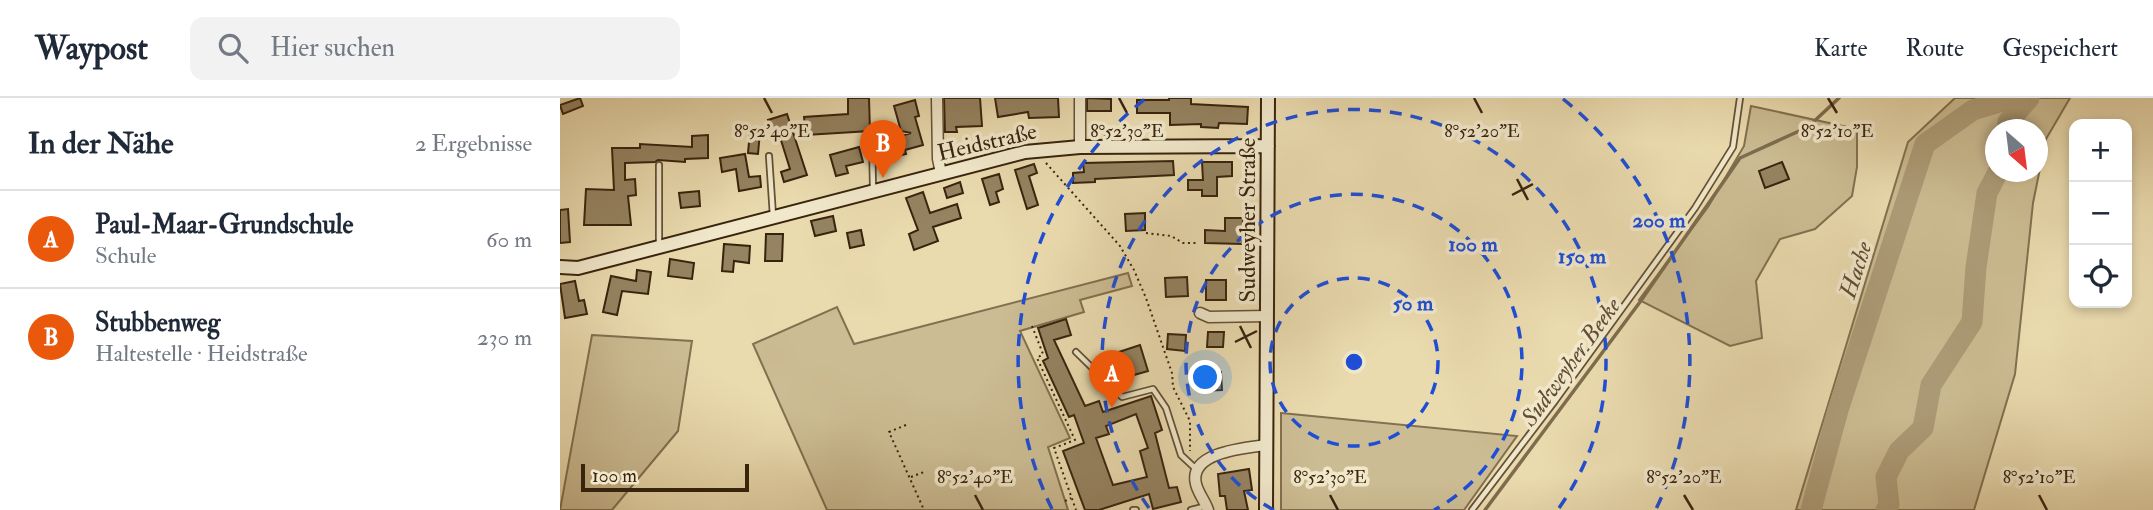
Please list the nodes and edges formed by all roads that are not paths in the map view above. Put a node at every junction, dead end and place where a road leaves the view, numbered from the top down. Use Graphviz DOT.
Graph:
graph roads {
  1 [pos="937,98"];
  2 [pos="1080,98"];
  3 [pos="1268,98"];
  4 [pos="1740,98"];
  5 [pos="872,136"];
  6 [pos="1268,146"];
  7 [pos="1080,147"];
  8 [pos="769,156"];
  9 [pos="659,165"];
  10 [pos="941,173"];
  11 [pos="873,190"];
  12 [pos="773,217"];
  13 [pos="659,246"];
  14 [pos="560,267"];
  15 [pos="1200,313"];
  16 [pos="1267,316"];
  17 [pos="1076,352"];
  18 [pos="1266,445"];
  19 [pos="1196,470"];
  20 [pos="1208,508"];
  21 [pos="1191,510"];
  22 [pos="1265,510"];
  23 [pos="1472,510"];
  1 -- 10 [label="street"];
  2 -- 7 [label="street"];
  3 -- 6 [label="street, Sudweyher Straße"];
  4 -- 23 [label="lane"];
  5 -- 11 [label="lane"];
  6 -- 7 [label="street, Heidstraße"];
  6 -- 16 [label="street, Sudweyher Straße"];
  7 -- 10 [label="street, Heidstraße"];
  8 -- 12 [label="lane"];
  9 -- 13 [label="lane"];
  10 -- 11 [label="street, Heidstraße"];
  11 -- 12 [label="street, Heidstraße"];
  12 -- 13 [label="street, Heidstraße"];
  13 -- 14 [label="street, Heidstraße"];
  15 -- 16 [label="street"];
  16 -- 18 [label="street, Sudweyher Straße"];
  17 -- 19 [label="lane"];
  18 -- 19 [label="street"];
  18 -- 22 [label="street, Sudweyher Straße"];
  19 -- 20 [label="street"];
  20 -- 21 [label="lane"];
}
